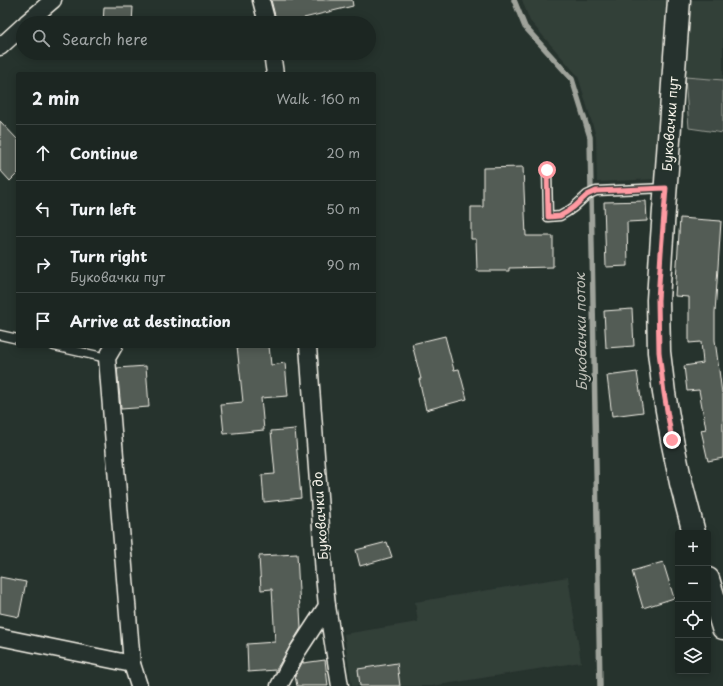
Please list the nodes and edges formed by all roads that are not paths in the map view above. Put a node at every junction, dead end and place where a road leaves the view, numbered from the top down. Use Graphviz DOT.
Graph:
graph roads {
  1 [pos="53,0"];
  2 [pos="261,0"];
  3 [pos="679,0"];
  4 [pos="34,16"];
  5 [pos="265,16"];
  6 [pos="16,32"];
  7 [pos="0,47"];
  8 [pos="273,60"];
  9 [pos="275,72"];
  10 [pos="547,170"];
  11 [pos="666,188"];
  12 [pos="0,335"];
  13 [pos="16,339"];
  14 [pos="73,348"];
  15 [pos="308,348"];
  16 [pos="110,352"];
  17 [pos="693,530"];
  18 [pos="711,589"];
  19 [pos="327,606"];
  20 [pos="723,628"];
  21 [pos="0,637"];
  22 [pos="132,664"];
  23 [pos="139,686"];
  24 [pos="279,686"];
  25 [pos="340,686"];
  1 -- 4 [label="street"];
  2 -- 5 [label="street"];
  3 -- 11 [label="street, Буковачки пут"];
  6 -- 7 [label="street"];
  8 -- 9 [label="street"];
  10 -- 11 [label="lane"];
  11 -- 17 [label="street, Буковачки пут"];
  12 -- 13 [label="lane"];
  14 -- 16 [label="lane"];
  15 -- 19 [label="street, Буковачки до"];
  16 -- 22 [label="street"];
  18 -- 20 [label="street"];
  19 -- 24 [label="street"];
  19 -- 25 [label="street, Буковачки до"];
  21 -- 22 [label="street"];
  22 -- 23 [label="street"];
}
